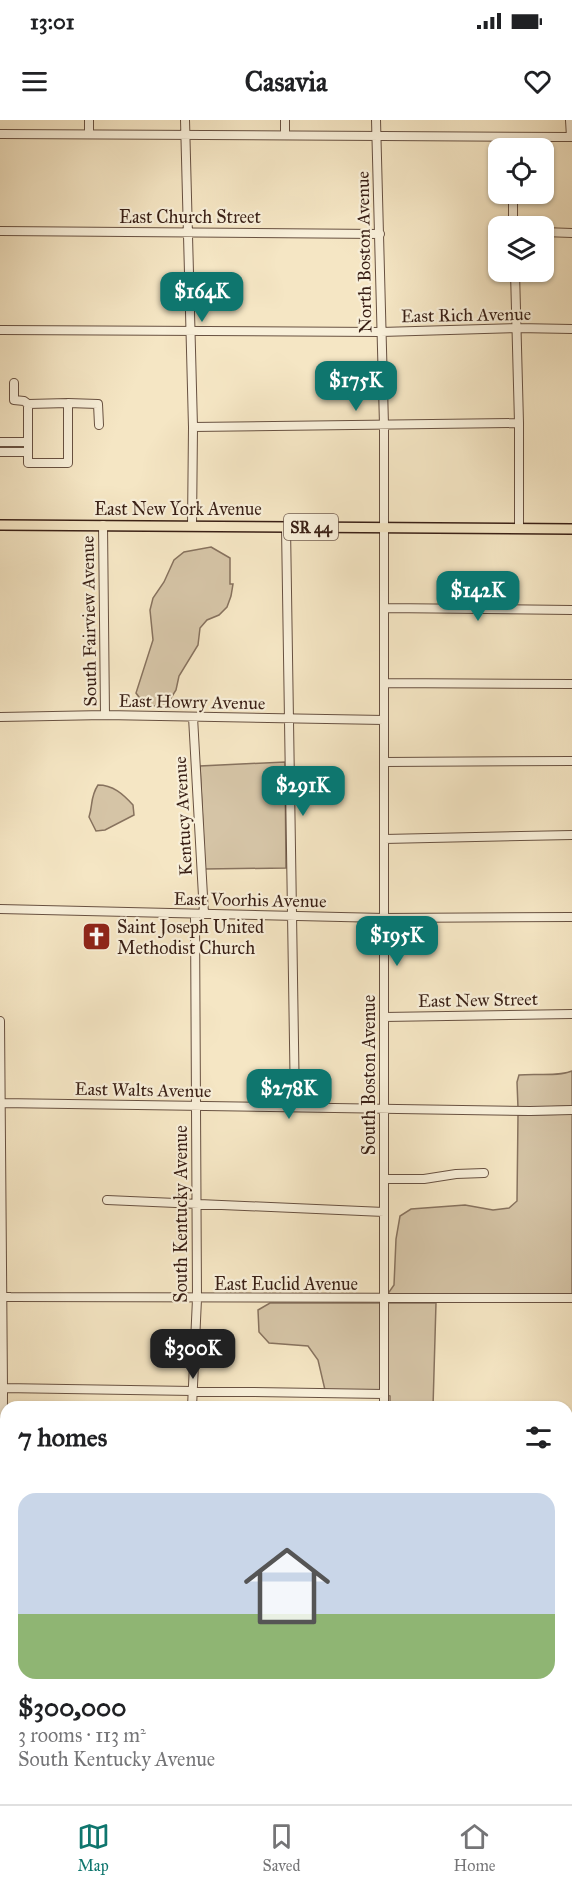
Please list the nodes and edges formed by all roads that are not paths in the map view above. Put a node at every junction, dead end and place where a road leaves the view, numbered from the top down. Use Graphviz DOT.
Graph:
graph roads {
  1 [pos="89,120"];
  2 [pos="185,120"];
  3 [pos="285,120"];
  4 [pos="376,120"];
  5 [pos="570,120"];
  6 [pos="0,134"];
  7 [pos="89,134"];
  8 [pos="185,135"];
  9 [pos="285,135"];
  10 [pos="376,135"];
  11 [pos="512,137"];
  12 [pos="571,137"];
  13 [pos="0,231"];
  14 [pos="187,232"];
  15 [pos="554,232"];
  16 [pos="572,233"];
  17 [pos="380,234"];
  18 [pos="515,282"];
  19 [pos="517,328"];
  20 [pos="572,329"];
  21 [pos="0,330"];
  22 [pos="189,330"];
  23 [pos="381,332"];
  24 [pos="14,383"];
  25 [pos="68,403"];
  26 [pos="28,404"];
  27 [pos="519,423"];
  28 [pos="99,425"];
  29 [pos="384,425"];
  30 [pos="193,427"];
  31 [pos="0,442"];
  32 [pos="28,442"];
  33 [pos="0,452"];
  34 [pos="28,452"];
  35 [pos="0,525"];
  36 [pos="103,525"];
  37 [pos="192,526"];
  38 [pos="286,527"];
  39 [pos="384,528"];
  40 [pos="519,529"];
  41 [pos="572,529"];
  42 [pos="384,608"];
  43 [pos="572,610"];
  44 [pos="384,683"];
  45 [pos="572,684"];
  46 [pos="105,716"];
  47 [pos="0,717"];
  48 [pos="193,717"];
  49 [pos="289,719"];
  50 [pos="384,720"];
  51 [pos="572,761"];
  52 [pos="384,762"];
  53 [pos="572,835"];
  54 [pos="384,839"];
  55 [pos="0,909"];
  56 [pos="199,914"];
  57 [pos="291,916"];
  58 [pos="572,917"];
  59 [pos="384,918"];
  60 [pos="572,1014"];
  61 [pos="384,1017"];
  62 [pos="0,1021"];
  63 [pos="1,1101"];
  64 [pos="195,1106"];
  65 [pos="295,1107"];
  66 [pos="384,1109"];
  67 [pos="572,1110"];
  68 [pos="484,1173"];
  69 [pos="384,1179"];
  70 [pos="106,1200"];
  71 [pos="197,1205"];
  72 [pos="384,1212"];
  73 [pos="1,1295"];
  74 [pos="572,1298"];
  75 [pos="197,1299"];
  76 [pos="384,1299"];
  77 [pos="3,1388"];
  78 [pos="193,1392"];
  79 [pos="384,1394"];
  80 [pos="3,1401"];
  81 [pos="192,1401"];
  82 [pos="384,1401"];
  1 -- 7 [label="street"];
  2 -- 8 [label="street"];
  3 -- 9 [label="street"];
  4 -- 10 [label="street, North Boston Avenue"];
  5 -- 12 [label="street"];
  6 -- 7 [label="street"];
  7 -- 8 [label="street"];
  8 -- 9 [label="street"];
  8 -- 14 [label="street"];
  9 -- 10 [label="street"];
  10 -- 11 [label="street"];
  10 -- 17 [label="street, North Boston Avenue"];
  11 -- 12 [label="street"];
  13 -- 14 [label="street, East Church Street"];
  14 -- 17 [label="street, East Church Street"];
  14 -- 22 [label="street"];
  15 -- 16 [label="street"];
  17 -- 23 [label="street, North Boston Avenue"];
  18 -- 19 [label="street"];
  19 -- 20 [label="street, East Rich Avenue"];
  19 -- 23 [label="street, East Rich Avenue"];
  19 -- 27 [label="street"];
  21 -- 22 [label="street, East Rich Avenue"];
  22 -- 23 [label="street, East Rich Avenue"];
  22 -- 30 [label="street"];
  23 -- 29 [label="street, North Boston Avenue"];
  24 -- 26 [label="street"];
  25 -- 26 [label="street"];
  25 -- 28 [label="street"];
  25 -- 34 [label="street"];
  26 -- 32 [label="street"];
  27 -- 29 [label="street"];
  27 -- 40 [label="street"];
  29 -- 30 [label="street"];
  29 -- 39 [label="street, North Boston Avenue"];
  30 -- 37 [label="street"];
  31 -- 32 [label="street"];
  32 -- 34 [label="street"];
  33 -- 34 [label="street"];
  35 -- 36 [label="main road, East New York Avenue / SR 44"];
  36 -- 37 [label="main road, East New York Avenue / SR 44"];
  36 -- 46 [label="street, South Fairview Avenue"];
  37 -- 38 [label="main road, East New York Avenue / SR 44"];
  38 -- 39 [label="main road, East New York Avenue / SR 44"];
  38 -- 49 [label="street"];
  39 -- 40 [label="main road, East New York Avenue / SR 44"];
  39 -- 42 [label="street, South Boston Avenue"];
  40 -- 41 [label="main road, East New York Avenue / SR 44"];
  42 -- 43 [label="street"];
  42 -- 44 [label="street, South Boston Avenue"];
  44 -- 45 [label="street"];
  44 -- 50 [label="street, South Boston Avenue"];
  46 -- 47 [label="street, East Howry Avenue"];
  46 -- 48 [label="street, East Howry Avenue"];
  48 -- 49 [label="street, East Howry Avenue"];
  48 -- 56 [label="street, Kentucy Avenue"];
  49 -- 50 [label="street, East Howry Avenue"];
  49 -- 57 [label="street"];
  50 -- 52 [label="street, South Boston Avenue"];
  51 -- 52 [label="street"];
  52 -- 54 [label="street, South Boston Avenue"];
  53 -- 54 [label="street"];
  54 -- 59 [label="street, South Boston Avenue"];
  55 -- 56 [label="street, East Voorhis Avenue"];
  56 -- 57 [label="street, East Voorhis Avenue"];
  56 -- 64 [label="street, South Kentucky Avenue"];
  57 -- 59 [label="street, East Voorhis Avenue"];
  57 -- 65 [label="street"];
  58 -- 59 [label="street, East Voorhis Avenue"];
  59 -- 61 [label="street, South Boston Avenue"];
  60 -- 61 [label="street, East New Street"];
  61 -- 66 [label="street, South Boston Avenue"];
  62 -- 63 [label="street"];
  63 -- 64 [label="street, East Walts Avenue"];
  63 -- 73 [label="street"];
  64 -- 65 [label="street, East Walts Avenue"];
  64 -- 71 [label="street, South Kentucky Avenue"];
  65 -- 66 [label="street, East Walts Avenue"];
  66 -- 67 [label="street, East Walts Avenue"];
  66 -- 69 [label="street, South Boston Avenue"];
  68 -- 69 [label="street"];
  69 -- 72 [label="street, South Boston Avenue"];
  70 -- 71 [label="street"];
  71 -- 72 [label="street"];
  71 -- 75 [label="street, South Kentucky Avenue"];
  72 -- 76 [label="street, South Boston Avenue"];
  73 -- 75 [label="street, East Euclid Avenue"];
  73 -- 77 [label="street"];
  74 -- 76 [label="street, East Euclid Avenue"];
  75 -- 76 [label="street, East Euclid Avenue"];
  75 -- 78 [label="street, South Kentucky Avenue"];
  76 -- 79 [label="street, South Boston Avenue"];
  77 -- 78 [label="street"];
  77 -- 80 [label="street"];
  78 -- 79 [label="street"];
  78 -- 81 [label="street, South Kentucky Avenue"];
  79 -- 82 [label="street, South Boston Avenue"];
}
